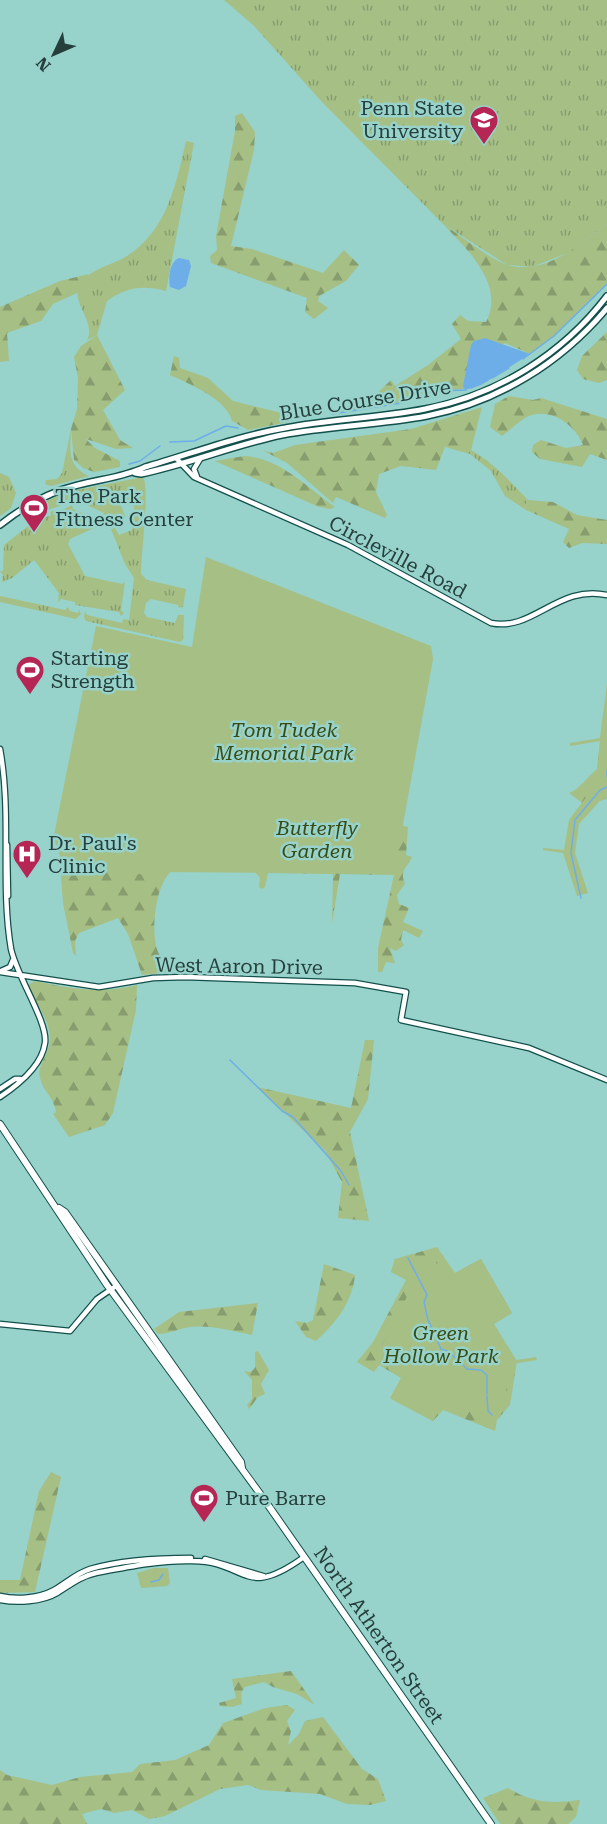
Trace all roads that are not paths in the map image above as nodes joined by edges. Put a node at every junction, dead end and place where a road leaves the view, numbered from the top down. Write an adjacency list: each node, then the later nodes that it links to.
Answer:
1 (607, 297): 4 (main road, Blue Course Drive)
2 (607, 308): 3 (main road, Blue Course Drive)
3 (200, 458): 5 (main road, Blue Course Drive); 7 (street)
4 (176, 459): 5 (street, Circleville Road); 6 (main road, Blue Course Drive)
5 (180, 465): 6 (main road, Blue Course Drive); 7 (street, Circleville Road)
6 (135, 473): 8 (main road, Blue Course Drive)
7 (199, 479): 9 (street, Circleville Road)
8 (0, 525)
9 (607, 595)
10 (0, 749): 12 (street)
11 (0, 770): 12 (street)
12 (4, 788): 13 (street)
13 (13, 957): 14 (street); 15 (street)
14 (0, 971): 15 (street, West Aaron Drive)
15 (18, 975): 16 (street, West Aaron Drive); 17 (street)
16 (35, 978): 17 (street); 19 (street, West Aaron Drive)
17 (25, 991): 18 (street)
18 (20, 1079): 20 (street); 21 (street)
19 (607, 1080)
20 (0, 1089)
21 (0, 1097)
22 (0, 1124): 23 (main road, North Atherton Street)
23 (113, 1288): 24 (street); 25 (main road, North Atherton Street)
24 (0, 1324)
25 (304, 1557): 26 (street); 27 (main road, North Atherton Street)
26 (0, 1598)
27 (491, 1822)

